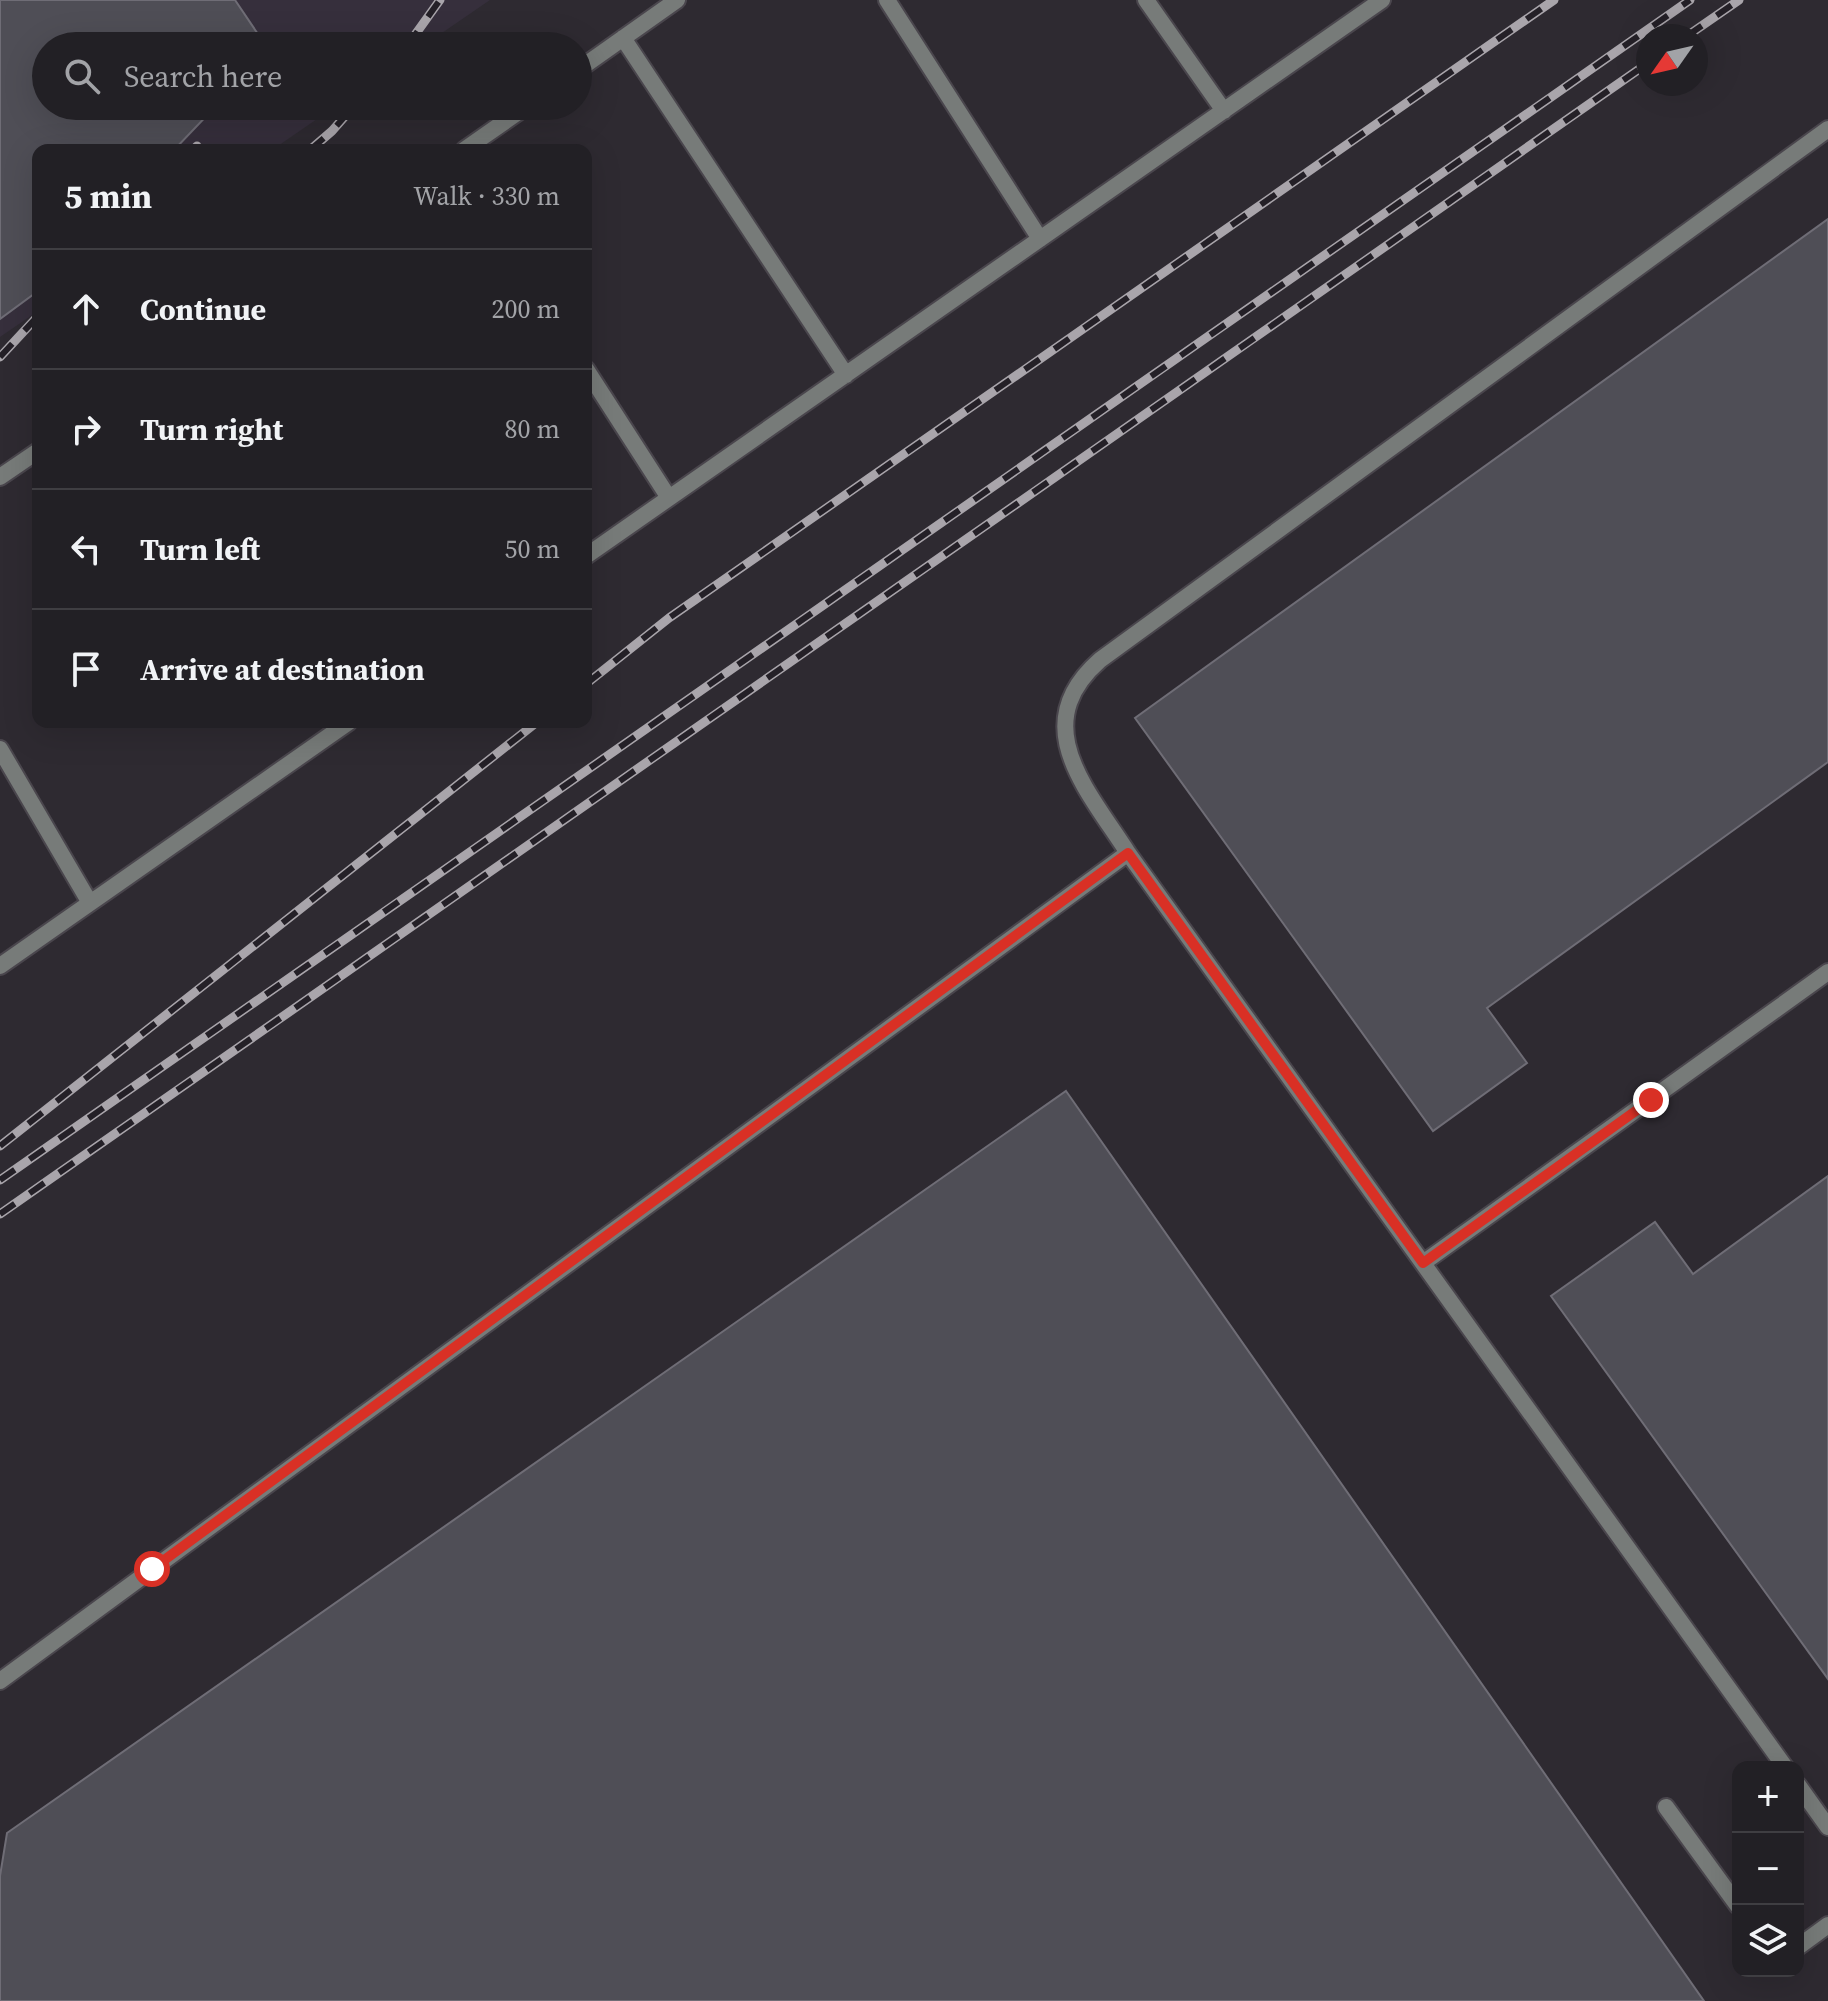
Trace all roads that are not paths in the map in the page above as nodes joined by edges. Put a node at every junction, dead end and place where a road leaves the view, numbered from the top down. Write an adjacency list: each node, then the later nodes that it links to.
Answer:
1 (677, 0): 5 (lane)
2 (887, 0): 11 (lane)
3 (1146, 0): 7 (lane)
4 (1382, 0): 7 (lane)
5 (623, 38): 6 (lane); 12 (lane)
6 (592, 60)
7 (1224, 111): 11 (lane)
8 (507, 120): 10 (lane)
9 (1828, 129): 20 (lane)
10 (473, 144)
11 (1040, 239): 12 (lane)
12 (846, 375): 16 (lane)
13 (592, 378): 16 (lane)
14 (32, 455): 15 (lane)
15 (0, 477)
16 (669, 498): 17 (lane)
17 (592, 552)
18 (327, 728): 21 (lane)
19 (0, 749): 21 (lane)
20 (1128, 853): 24 (lane); 25 (lane)
21 (90, 903): 22 (lane)
22 (0, 966)
23 (1828, 972): 24 (lane)
24 (1423, 1263): 26 (lane)
25 (0, 1681)
26 (1781, 1761)
27 (1804, 1790): 28 (lane)
28 (1822, 1804): 30 (lane)
29 (1666, 1807): 31 (lane)
30 (1828, 1827)
31 (1737, 1905)
32 (1828, 1925): 33 (lane)
33 (1804, 1943)

